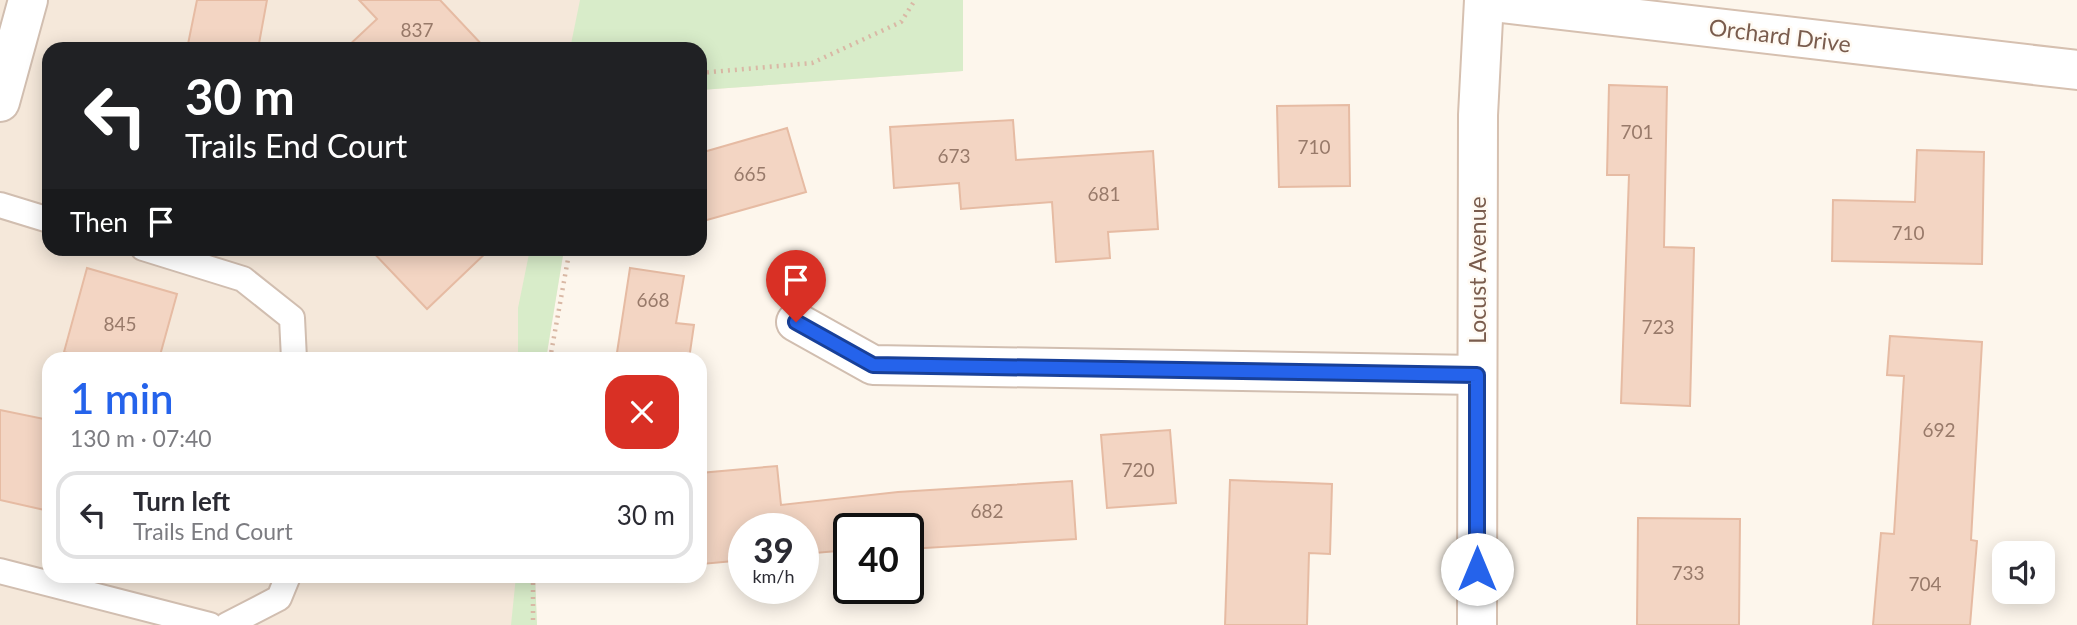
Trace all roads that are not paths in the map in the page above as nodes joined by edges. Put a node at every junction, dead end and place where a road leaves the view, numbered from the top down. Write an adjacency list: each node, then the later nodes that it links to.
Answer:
1 (28, 0): 4 (street)
2 (1483, 0): 3 (street, Orchard Drive); 10 (street, Locust Avenue)
3 (2077, 70)
4 (0, 102)
5 (0, 205): 6 (lane)
6 (42, 218)
7 (169, 256): 9 (lane)
8 (796, 322): 10 (street)
9 (293, 352)
10 (1477, 375): 17 (street, Locust Avenue)
11 (0, 571): 12 (lane)
12 (42, 582)
13 (47, 583): 15 (lane)
14 (285, 583): 16 (lane)
15 (210, 625)
16 (227, 625)
17 (1477, 625)

